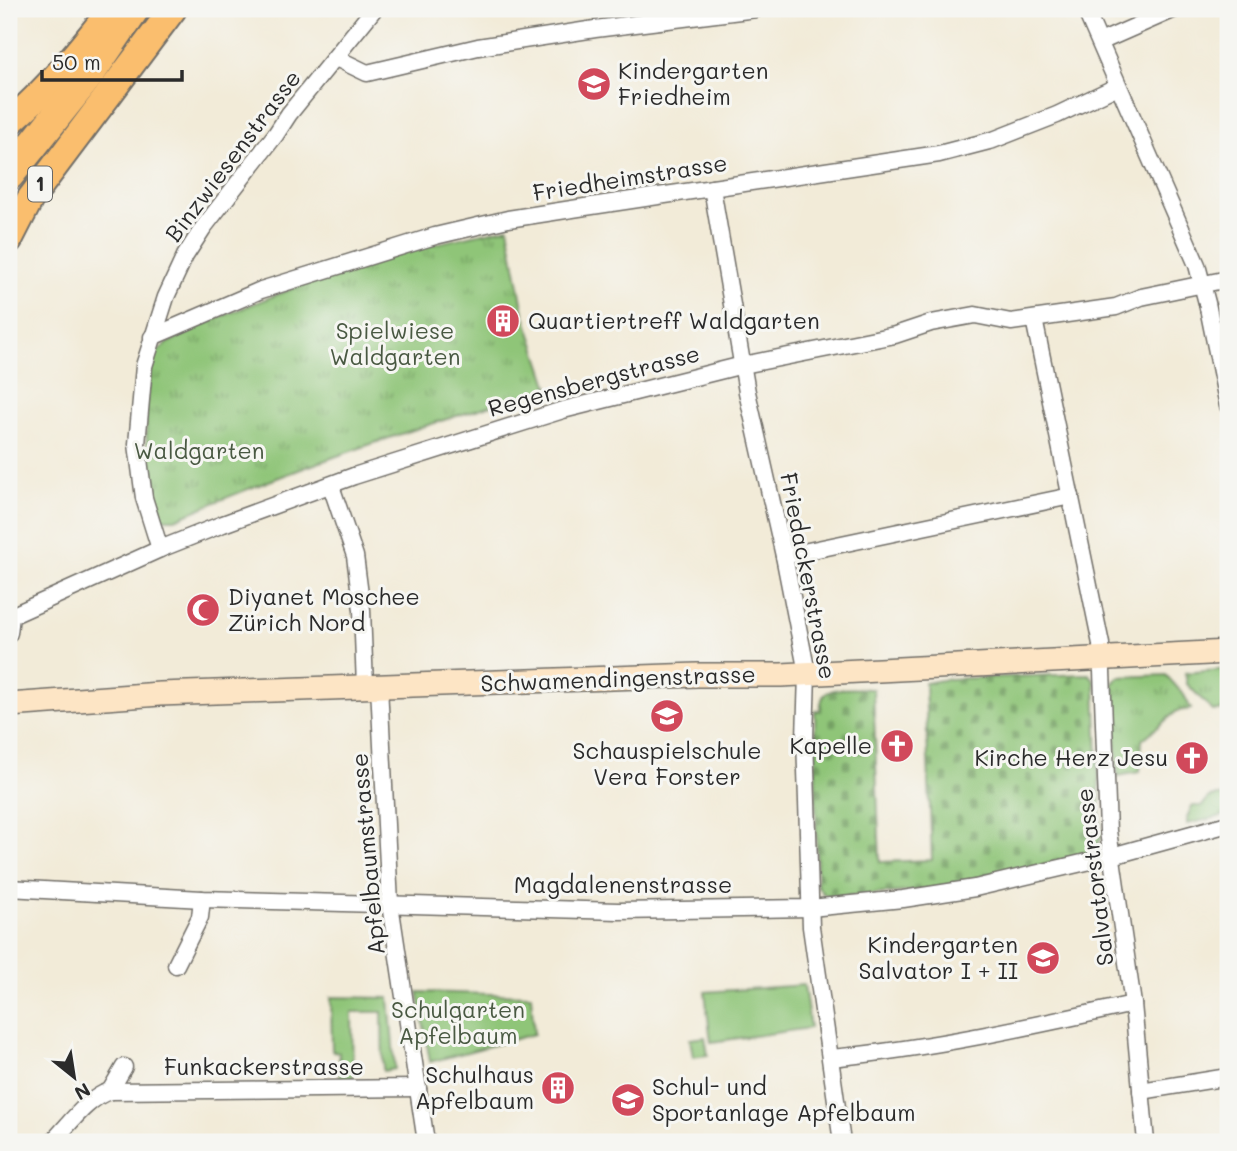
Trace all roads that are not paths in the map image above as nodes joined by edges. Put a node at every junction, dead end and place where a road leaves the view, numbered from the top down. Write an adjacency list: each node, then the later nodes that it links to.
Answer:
1 (113, 9): 11 (main road)
2 (134, 9): 12 (highway)
3 (173, 9): 14 (main road, 1)
4 (374, 9): 9 (street, Binzwiesenstrasse)
5 (756, 9): 9 (street)
6 (1085, 9): 8 (street)
7 (1175, 9): 8 (street)
8 (1100, 42): 10 (street)
9 (336, 58): 18 (street, Binzwiesenstrasse)
10 (1118, 86): 13 (street, Friedheimstrasse); 16 (street)
11 (9, 123)
12 (9, 175)
13 (712, 188): 18 (street, Friedheimstrasse); 19 (street, Friedackerstrasse)
14 (9, 240)
15 (1228, 279): 16 (street, Regensbergstrasse)
16 (1203, 286): 17 (street, Regensbergstrasse); 20 (street)
17 (1034, 318): 19 (street, Regensbergstrasse); 22 (street, Salvatorstrasse)
18 (152, 337): 23 (street, Binzwiesenstrasse)
19 (743, 365): 21 (street, Regensbergstrasse); 24 (street, Friedackerstrasse)
20 (1228, 406)
21 (331, 486): 23 (street, Regensbergstrasse); 29 (street, Apfelbaumstrasse)
22 (1071, 496): 24 (street); 27 (street, Salvatorstrasse)
23 (160, 549): 25 (street, Regensbergstrasse)
24 (784, 556): 28 (street, Friedackerstrasse)
25 (9, 633)
26 (1228, 652): 27 (street, Schwamendingenstrasse)
27 (1101, 659): 28 (street, Schwamendingenstrasse); 32 (street, Salvatorstrasse)
28 (807, 673): 29 (street, Schwamendingenstrasse); 36 (street, Friedackerstrasse)
29 (372, 686): 30 (street, Schwamendingenstrasse); 35 (street, Apfelbaumstrasse)
30 (9, 705)
31 (1228, 824): 32 (street, Magdalenenstrasse)
32 (1112, 856): 36 (street, Magdalenenstrasse); 38 (street, Salvatorstrasse)
33 (17, 888): 34 (street, Magdalenenstrasse)
34 (202, 899): 35 (street, Magdalenenstrasse); 37 (street)
35 (390, 904): 36 (street, Magdalenenstrasse); 42 (street, Apfelbaumstrasse)
36 (810, 908): 39 (street, Friedackerstrasse)
37 (176, 965)
38 (1133, 1004): 39 (street); 44 (street, Salvatorstrasse)
39 (831, 1058): 47 (street, Friedackerstrasse)
40 (124, 1067): 43 (street)
41 (1228, 1077): 44 (street)
42 (418, 1088): 43 (street, Funkackerstrasse); 46 (street, Apfelbaumstrasse)
43 (110, 1091): 45 (street)
44 (1141, 1091): 48 (street, Salvatorstrasse)
45 (52, 1142)
46 (426, 1142)
47 (842, 1142)
48 (1146, 1142)

